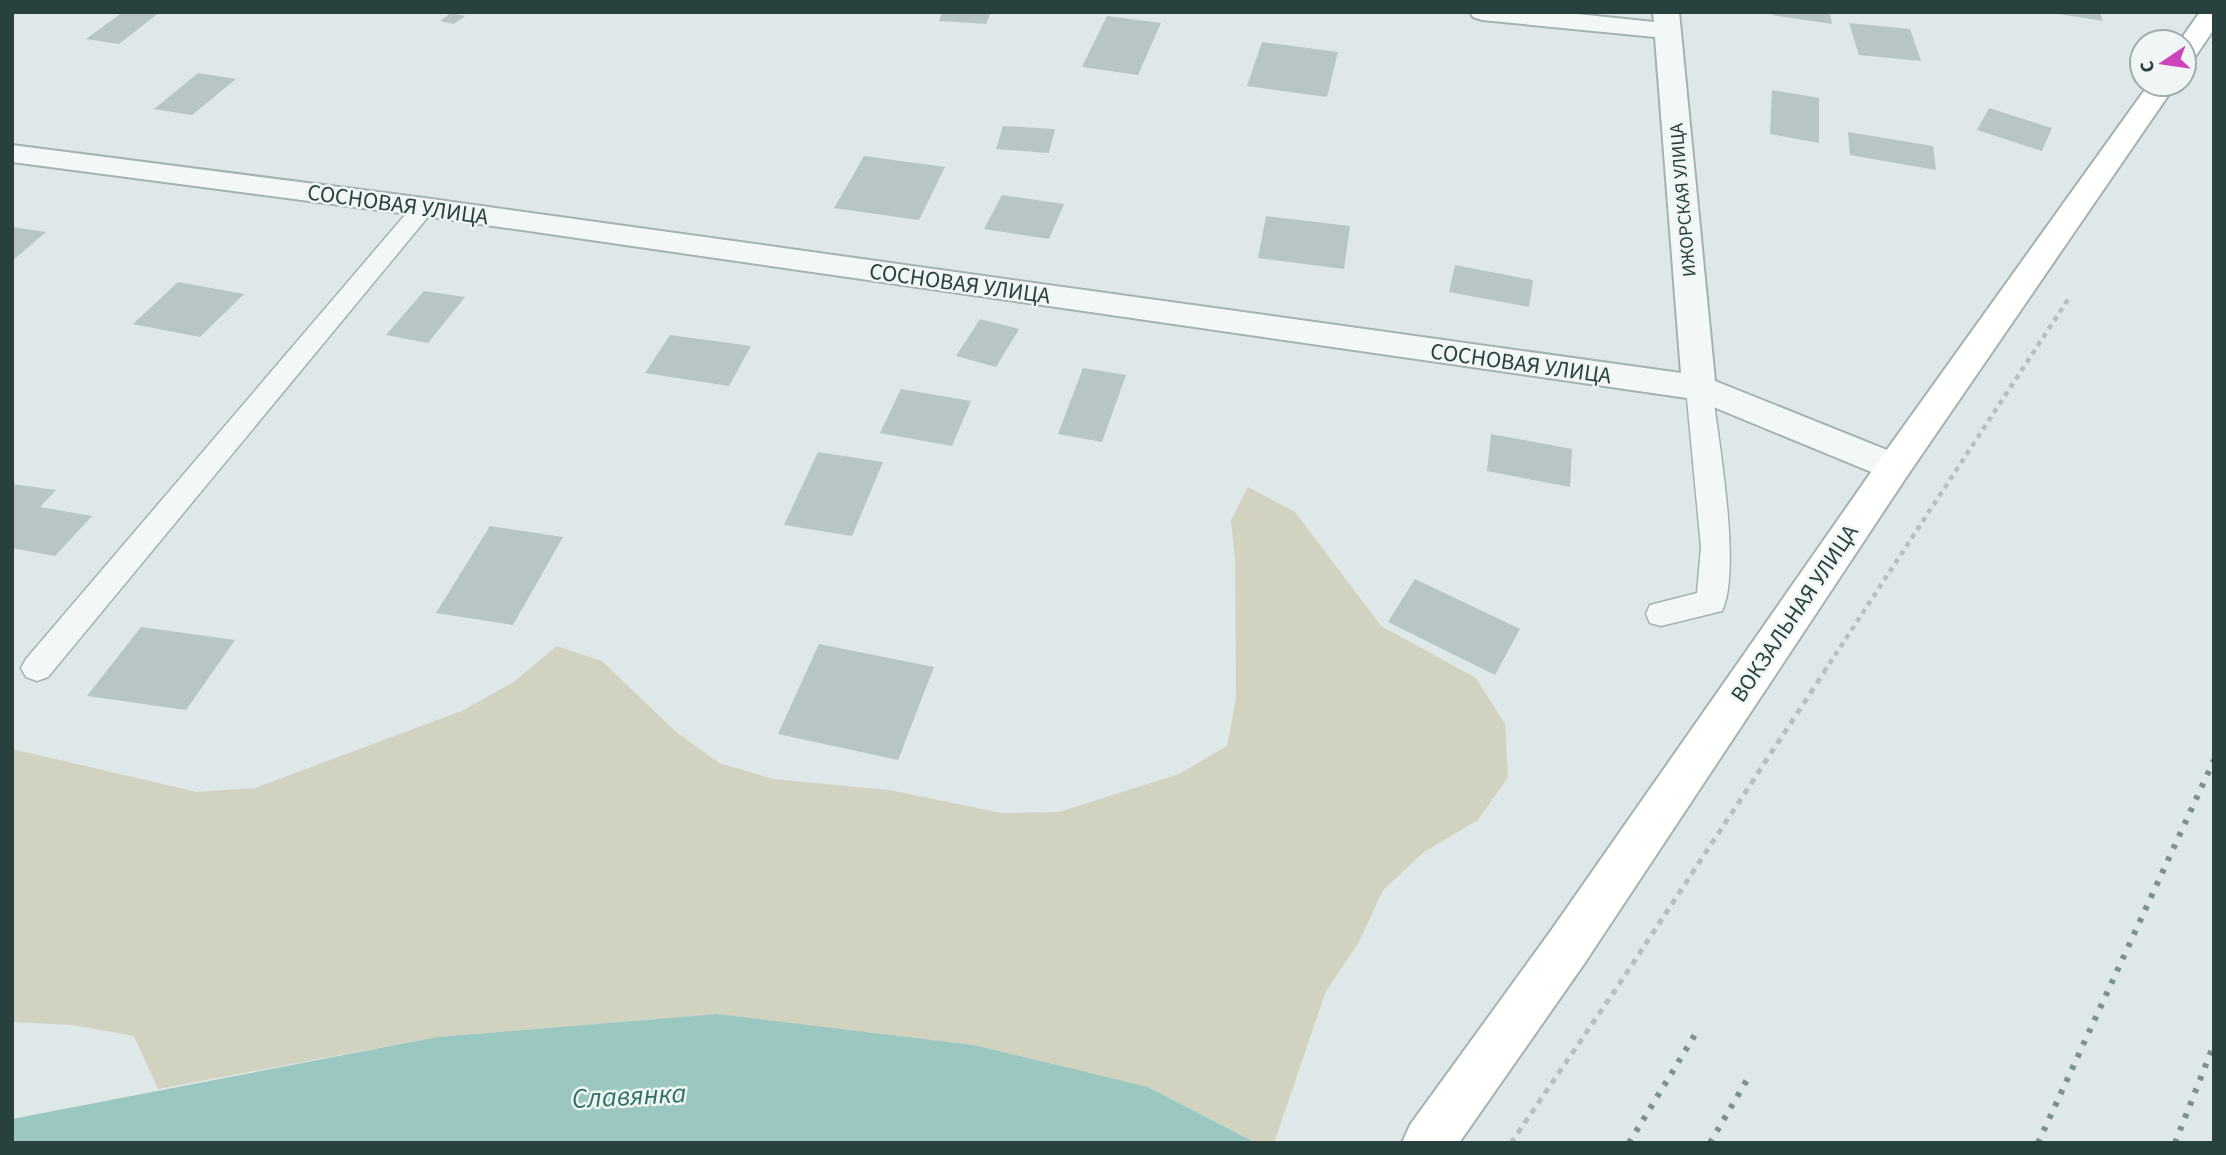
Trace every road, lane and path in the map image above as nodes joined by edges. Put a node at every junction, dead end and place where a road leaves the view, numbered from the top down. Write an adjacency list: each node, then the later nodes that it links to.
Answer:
1 (1482, 12): 3 (street)
2 (2214, 12): 4 (street)
3 (1667, 22): 9 (street, ИЖОРСКАЯ УЛИЦА)
4 (2198, 34)
5 (2153, 98): 10 (street, ВОКЗАЛЬНАЯ УЛИЦА)
6 (12, 153): 7 (street, СОСНОВАЯ УЛИЦА)
7 (424, 207): 9 (street, СОСНОВАЯ УЛИЦА); 12 (lane)
8 (2070, 297): 14 (path)
9 (1699, 388): 10 (street, СОСНОВАЯ УЛИЦА); 11 (lane)
10 (1894, 467): 13 (street, ВОКЗАЛЬНАЯ УЛИЦА)
11 (1661, 614)
12 (37, 668)
13 (1427, 1143)
14 (1511, 1143)

